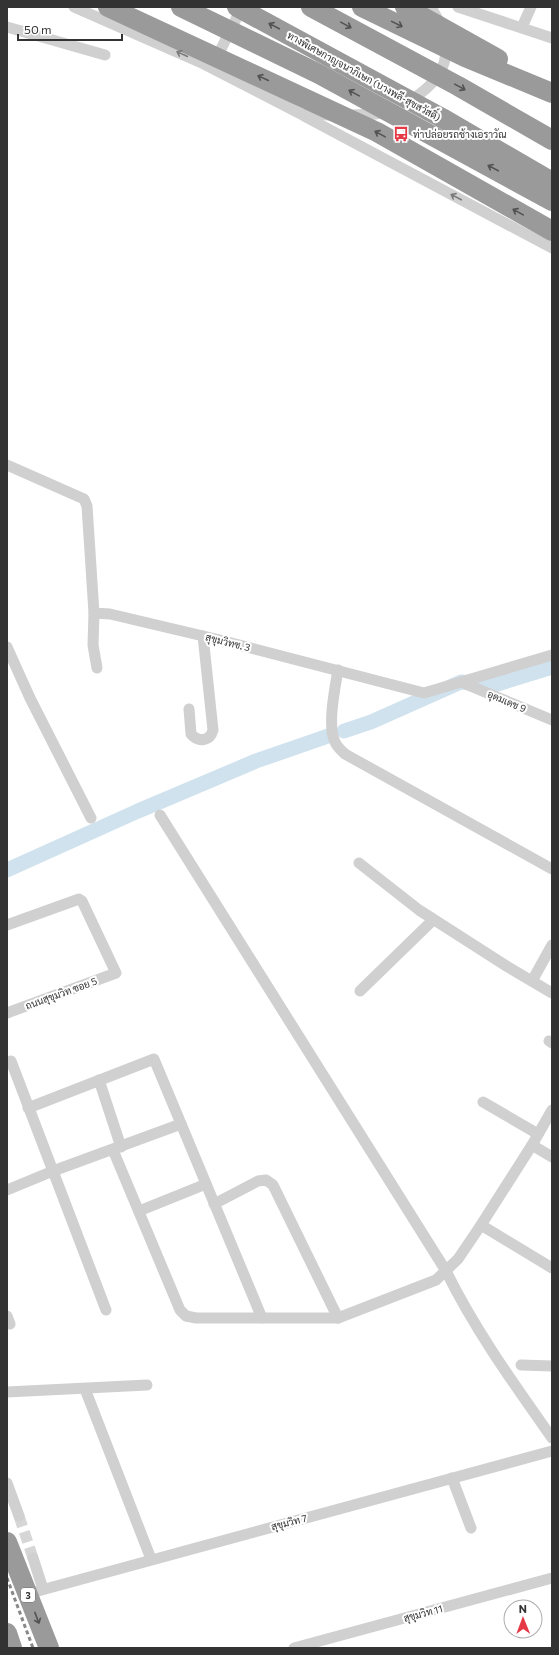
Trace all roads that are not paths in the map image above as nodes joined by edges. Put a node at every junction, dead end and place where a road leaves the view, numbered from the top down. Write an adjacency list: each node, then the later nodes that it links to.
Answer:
1 (74, 7): 16 (street, one-way to 1)
2 (108, 7): 22 (highway, one-way to 2, bridge)
3 (181, 7): 21 (highway, one-way to 3, bridge)
4 (237, 7): 20 (highway, ทางพิเศษกาญจนาภิเษก (บางพลี-สุขสวัสดิ์), one-way to 4, bridge)
5 (242, 7): 16 (street)
6 (311, 7): 19 (highway, one-way to 19, bridge)
7 (362, 7): 17 (highway, one-way to 17, bridge)
8 (406, 7): 17 (highway, bridge)
9 (431, 7): 18 (street)
10 (531, 7): 13 (street)
11 (462, 8): 13 (street)
12 (7, 27): 15 (street)
13 (522, 28): 14 (street)
14 (552, 38)
15 (105, 55)
16 (204, 64): 18 (street)
17 (552, 92)
18 (301, 114): 23 (street, one-way to 18)
19 (552, 140)
20 (552, 182)
21 (552, 201)
22 (552, 231)
23 (552, 248)
24 (7, 465): 25 (street)
25 (94, 613): 26 (street, สุขุมวิทซ. 3); 29 (street)
26 (203, 636): 30 (street, สุขุมวิทซ. 3); 32 (street)
27 (7, 647): 35 (street)
28 (552, 656): 31 (street, สุขุมวิทซ. 3)
29 (97, 668)
30 (338, 670): 31 (street, สุขุมวิทซ. 3); 37 (street)
31 (466, 684): 33 (street, อุดมเดช 9)
32 (189, 708)
33 (552, 720)
34 (160, 814): 62 (street)
35 (91, 818)
36 (359, 863): 38 (street)
37 (552, 869)
38 (433, 920): 41 (street); 42 (street)
39 (7, 925): 44 (street, ถนนสุขุมวิท ซอย 5)
40 (552, 945): 41 (street)
41 (532, 981): 43 (street)
42 (360, 991)
43 (552, 993)
44 (7, 1013)
45 (11, 1060): 48 (street)
46 (99, 1080): 48 (street); 50 (street); 53 (street)
47 (483, 1102): 51 (street)
48 (28, 1108): 55 (street)
49 (552, 1110): 51 (street)
50 (181, 1124): 53 (street); 56 (street)
51 (538, 1134): 52 (street)
52 (532, 1145): 54 (street); 60 (street)
53 (117, 1148): 55 (street); 59 (street)
54 (552, 1157)
55 (53, 1171): 57 (street); 63 (street)
56 (206, 1184): 58 (street); 59 (street)
57 (7, 1190)
58 (214, 1204): 64 (street); 65 (street)
59 (139, 1210): 64 (street)
60 (481, 1225): 61 (street); 62 (street)
61 (552, 1268)
62 (446, 1271): 65 (street); 71 (street)
63 (106, 1310)
64 (262, 1318): 65 (street)
65 (338, 1318)
66 (521, 1365): 67 (street)
67 (552, 1366)
68 (147, 1385): 69 (street)
69 (85, 1389): 70 (street); 79 (street)
70 (7, 1392)
71 (552, 1438)
72 (552, 1451): 73 (street, สุขุมวิท 7)
73 (452, 1478): 76 (street); 79 (street, สุขุมวิท 7)
74 (7, 1483): 75 (street)
75 (19, 1516)
76 (471, 1528)
77 (7, 1542): 81 (highway, 3)
78 (32, 1558): 81 (street)
79 (151, 1559): 81 (street, สุขุมวิท 7)
80 (552, 1578): 85 (street, สุขุมวิท 11)
81 (35, 1591): 84 (highway, 3, one-way to 84)
82 (7, 1633): 83 (highway)
83 (12, 1648)
84 (48, 1648)
85 (294, 1648)

